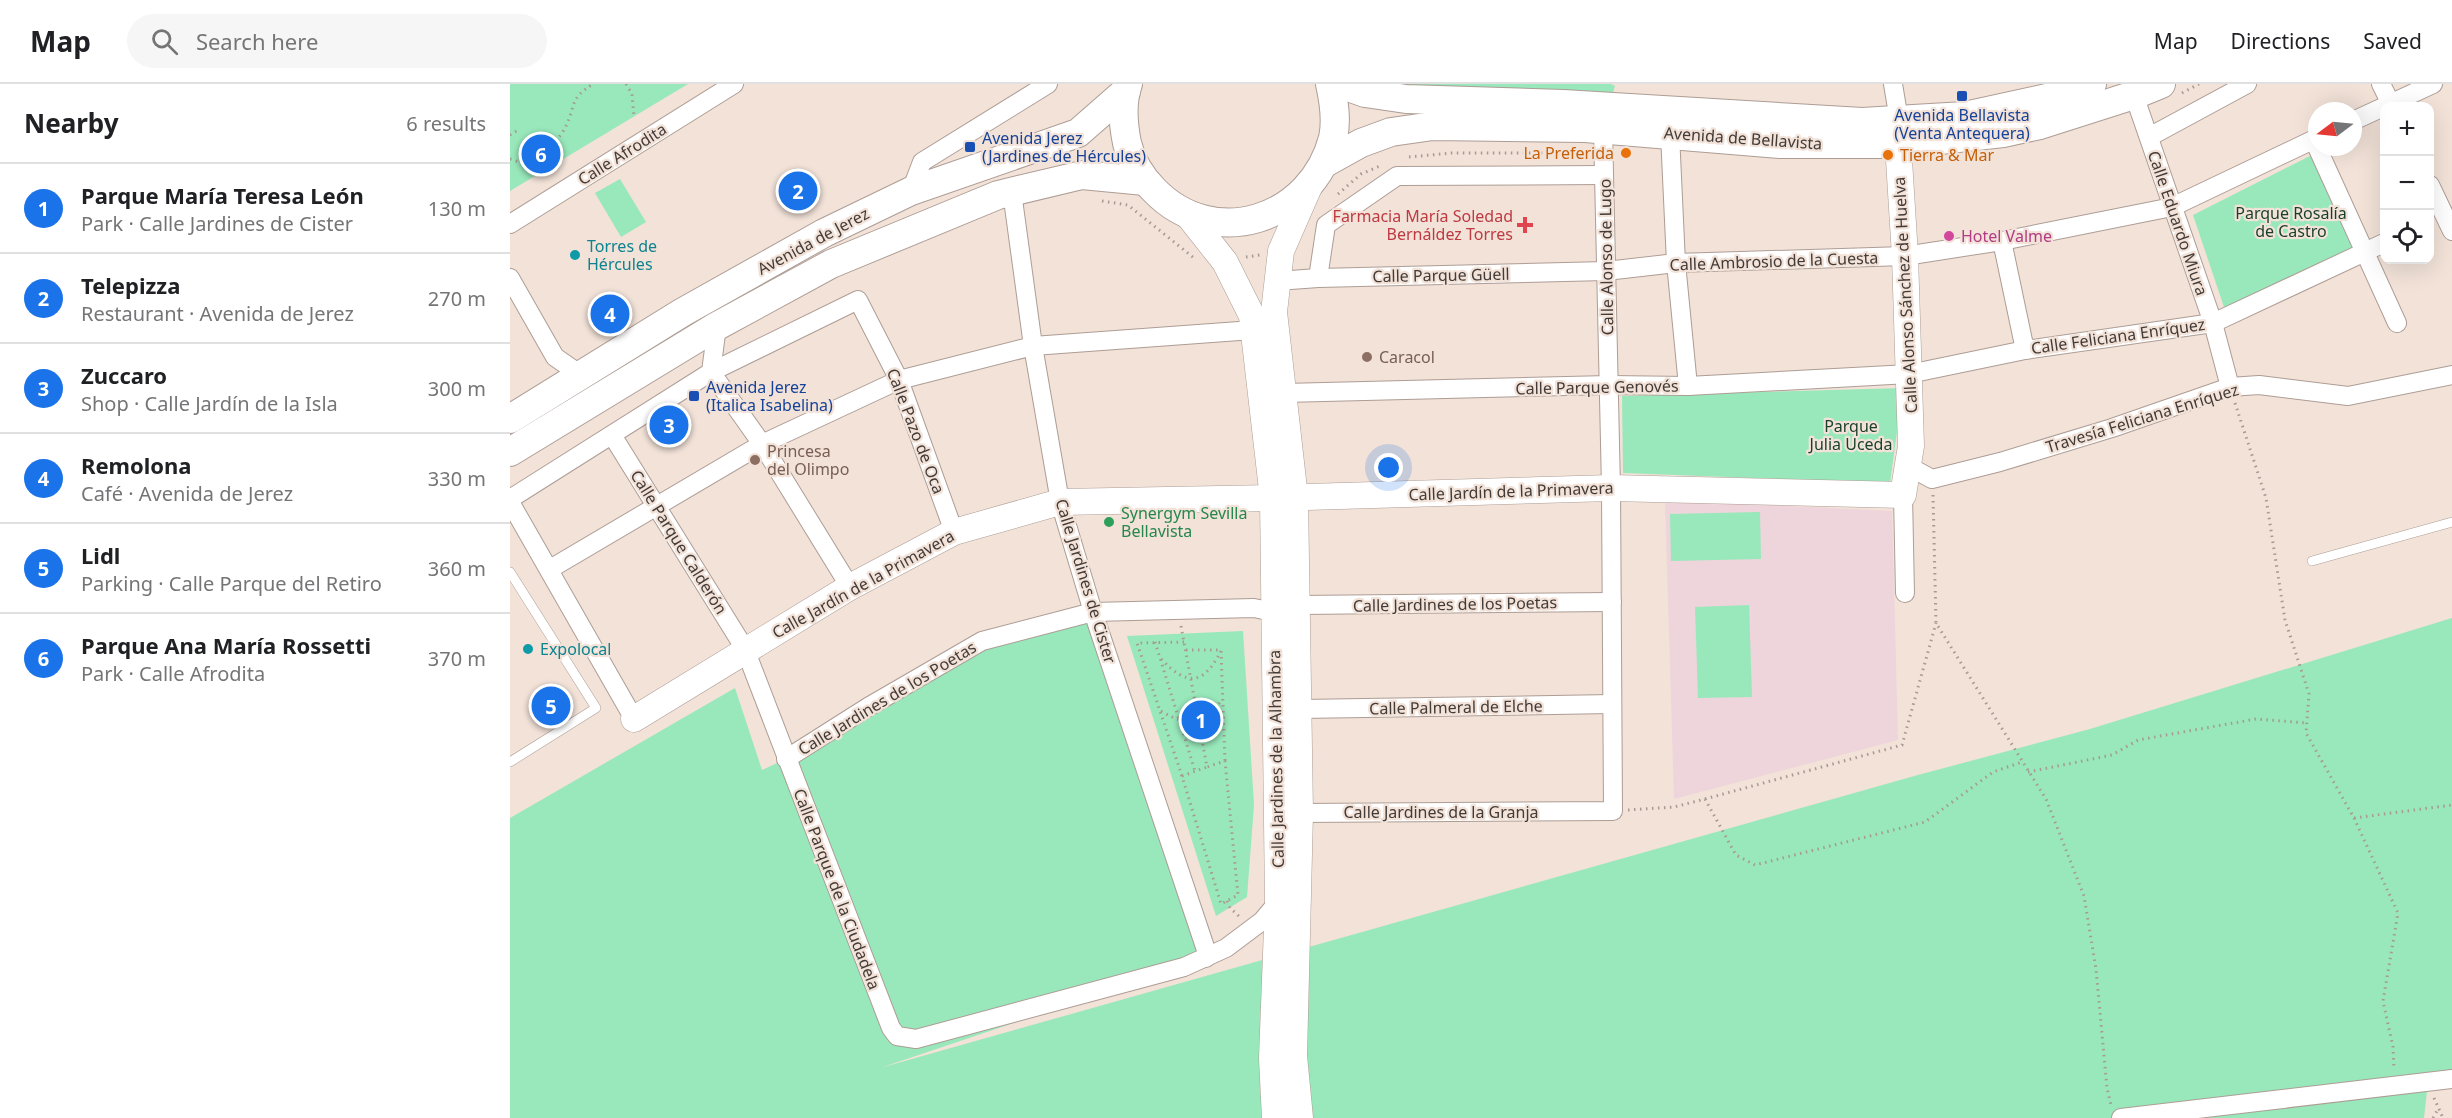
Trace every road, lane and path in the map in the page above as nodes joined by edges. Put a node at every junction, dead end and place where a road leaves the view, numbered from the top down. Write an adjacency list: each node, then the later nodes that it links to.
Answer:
1 (593, 84): 28 (path)
2 (626, 84): 18 (path)
3 (734, 84): 40 (street, Calle Afrodita)
4 (1048, 84): 33 (street)
5 (1330, 84): 29 (main road)
6 (1340, 84): 22 (main road, Avenida de Bellavista)
7 (1893, 84): 22 (street)
8 (2092, 84): 22 (main road, Avenida de Bellavista)
9 (2161, 84): 14 (main road, Avenida de Bellavista)
10 (2247, 84): 25 (street)
11 (2381, 84): 15 (street)
12 (2433, 84): 16 (street)
13 (1127, 87): 31 (main road); 33 (main road, Avenida de Jerez)
14 (2134, 95): 22 (main road, Avenida de Bellavista); 25 (street, Calle Eduardo Miura)
15 (2390, 102)
16 (2397, 102)
17 (2380, 110): 19 (street)
18 (634, 117)
19 (2362, 117)
20 (520, 129): 24 (path)
21 (1603, 129): 23 (main road, Avenida de Bellavista); 29 (main road, Avenida de Bellavista); 30 (street, Calle Alonso de Lugo)
22 (1898, 132): 23 (main road, Avenida de Bellavista); 46 (street, Calle Alonso Sánchez de Huelva)
23 (1670, 134): 49 (street)
24 (510, 135)
25 (2149, 137): 37 (street, Calle Eduardo Miura)
26 (2308, 147): 37 (street, Calle Ambrosio de la Cuesta)
27 (2322, 156): 44 (street)
28 (510, 159)
29 (1325, 163): 32 (main road)
30 (1604, 175): 50 (street, Calle Alonso de Lugo); 52 (street)
31 (1145, 181): 34 (main road, Avenida de Jerez); 38 (main road)
32 (1309, 187): 38 (main road); 53 (street, Calle Jardines de la Alhambra)
33 (911, 191): 62 (main road, Avenida de Jerez)
34 (1012, 192): 56 (main road, Avenida de Jerez); 58 (street, Calle Jardines de Cister)
35 (2434, 195): 39 (street)
36 (1094, 199): 48 (path)
37 (2172, 207): 42 (street, Calle Ambrosio de la Cuesta); 54 (street, Calle Eduardo Miura)
38 (1187, 214): 57 (street, Calle Jardines de la Alhambra)
39 (2442, 214): 41 (street)
40 (510, 224)
41 (2452, 231)
42 (2002, 241): 46 (street, Calle Ambrosio de la Cuesta); 59 (street)
43 (2380, 245): 44 (street, Calle Feliciana Enríquez)
44 (2365, 252): 54 (street, Calle Feliciana Enríquez); 55 (street)
45 (1262, 254): 47 (path)
46 (1905, 256): 49 (street, Calle Ambrosio de la Cuesta); 61 (street, Calle Alonso Sánchez de Huelva)
47 (1242, 258)
48 (1197, 261)
49 (1676, 263): 50 (street, Calle Ambrosio de la Cuesta); 66 (street)
50 (1606, 271): 52 (street, Calle Parque Güell); 65 (street, Calle Alonso de Lugo)
51 (510, 278): 62 (street)
52 (1318, 278): 53 (street, Calle Parque Güell)
53 (1277, 281): 68 (street, Calle Jardines de la Alhambra)
54 (2213, 323): 59 (street, Calle Feliciana Enríquez); 67 (street, Calle Eduardo Miura)
55 (2397, 323)
56 (717, 326): 60 (street); 72 (main road, Avenida de Jerez)
57 (1253, 330): 58 (street); 77 (street, Calle Jardines de la Alhambra)
58 (1033, 346): 64 (street); 79 (street, Calle Jardines de Cister)
59 (2025, 350): 61 (street, Calle Feliciana Enríquez)
60 (711, 372): 64 (street, Calle Pazo de Oca); 70 (street); 71 (street)
61 (1909, 374): 66 (street, Calle Parque Genovés); 73 (street, Calle Alonso Sánchez de Huelva)
62 (581, 375): 69 (main road, Avenida de Jerez)
63 (2452, 375): 67 (street, Travesía Feliciana Enríquez)
64 (899, 380): 71 (street); 82 (street, Calle Pazo de Oca)
65 (1609, 386): 66 (street, Calle Parque Genovés); 68 (street, Calle Parque Genovés); 75 (street, Calle Alonso de Lugo)
66 (1688, 386)
67 (2230, 387): 74 (street, Travesía Feliciana Enríquez); 108 (path)
68 (1284, 393): 77 (street, Calle Jardines de la Alhambra)
69 (510, 419)
70 (612, 435): 78 (street); 80 (street, Calle Parque Calderón)
71 (762, 444): 80 (street); 86 (street)
72 (510, 452)
73 (1909, 456): 74 (street); 76 (street, Calle Alonso Sánchez de Huelva)
74 (1932, 479): 93 (path)
75 (1611, 488): 76 (street, Calle Jardín de la Primavera); 77 (street, Calle Jardín de la Primavera); 88 (street, Calle Alonso de Lugo)
76 (1903, 495): 87 (street)
77 (1284, 498): 79 (street, Calle Jardín de la Primavera); 89 (street, Calle Jardines de la Alhambra); 92 (street, Calle Jardines de la Alhambra)
78 (510, 500): 84 (street)
79 (1060, 502): 82 (street, Calle Jardín de la Primavera); 91 (street, Calle Jardines de Cister)
80 (656, 507): 84 (street); 96 (street, Calle Parque Calderón)
81 (2452, 522): 83 (lane)
82 (954, 532): 86 (street, Calle Jardín de la Primavera)
83 (2312, 561)
84 (550, 569): 105 (street)
85 (510, 573): 111 (lane)
86 (850, 587): 96 (street, Calle Jardín de la Primavera)
87 (1905, 593)
88 (1612, 602): 89 (street, Calle Jardines de los Poetas); 102 (street, Calle Alonso de Lugo)
89 (1298, 605): 103 (street, Calle Jardines de la Alhambra)
90 (1179, 610): 91 (street, Calle Jardines de los Poetas); 92 (street, Calle Jardines de los Poetas); 95 (path)
91 (1093, 612): 109 (street, Calle Jardines de los Poetas); 123 (street, Calle Jardines de Cister)
92 (1273, 612): 119 (street, Calle Jardines de la Alhambra)
93 (1936, 623): 112 (path); 117 (path)
94 (1155, 642): 95 (path); 99 (path); 104 (path)
95 (1184, 642): 97 (path)
96 (745, 650): 105 (street, Calle Jardín de la Primavera); 109 (street, Calle Parque de la Ciudadela)
97 (1186, 650): 98 (path); 100 (path)
98 (1221, 650): 100 (path); 101 (path)
99 (1160, 657): 100 (path); 106 (path)
100 (1191, 679): 107 (path)
101 (1223, 699): 107 (path); 110 (path)
102 (1612, 704): 103 (street, Calle Palmeral de Elche); 120 (street, Calle Alonso de Lugo)
103 (1300, 709): 119 (street, Calle Jardines de la Alhambra)
104 (1160, 710): 106 (path); 116 (path)
105 (634, 719)
106 (1179, 721): 107 (path); 114 (path)
107 (1199, 721): 113 (path)
108 (2307, 723): 115 (path); 121 (path)
109 (786, 759): 123 (street, Calle Parque de la Ciudadela)
110 (1225, 761): 113 (path); 116 (path)
111 (510, 762)
112 (2022, 762): 115 (path); 117 (path)
113 (1207, 767): 114 (path)
114 (1195, 771): 116 (path)
115 (2028, 772): 128 (path)
116 (1182, 776)
117 (1705, 799): 120 (path)
118 (2452, 805): 121 (path)
119 (1288, 809): 120 (street, Calle Jardines de la Granja); 122 (street, Calle Jardines de la Alhambra); 130 (street, Calle Jardines de la Alhambra)
120 (1613, 811)
121 (2354, 818): 126 (path)
122 (1278, 902): 123 (street); 129 (street, Calle Jardines de la Alhambra)
123 (1206, 958)
124 (2452, 1079): 125 (street)
125 (2428, 1082): 126 (street); 127 (path)
126 (2395, 1086): 128 (street)
127 (2439, 1107): 131 (path); 132 (path)
128 (2116, 1113)
129 (1275, 1118)
130 (1300, 1118)
131 (2433, 1118)
132 (2443, 1118)

